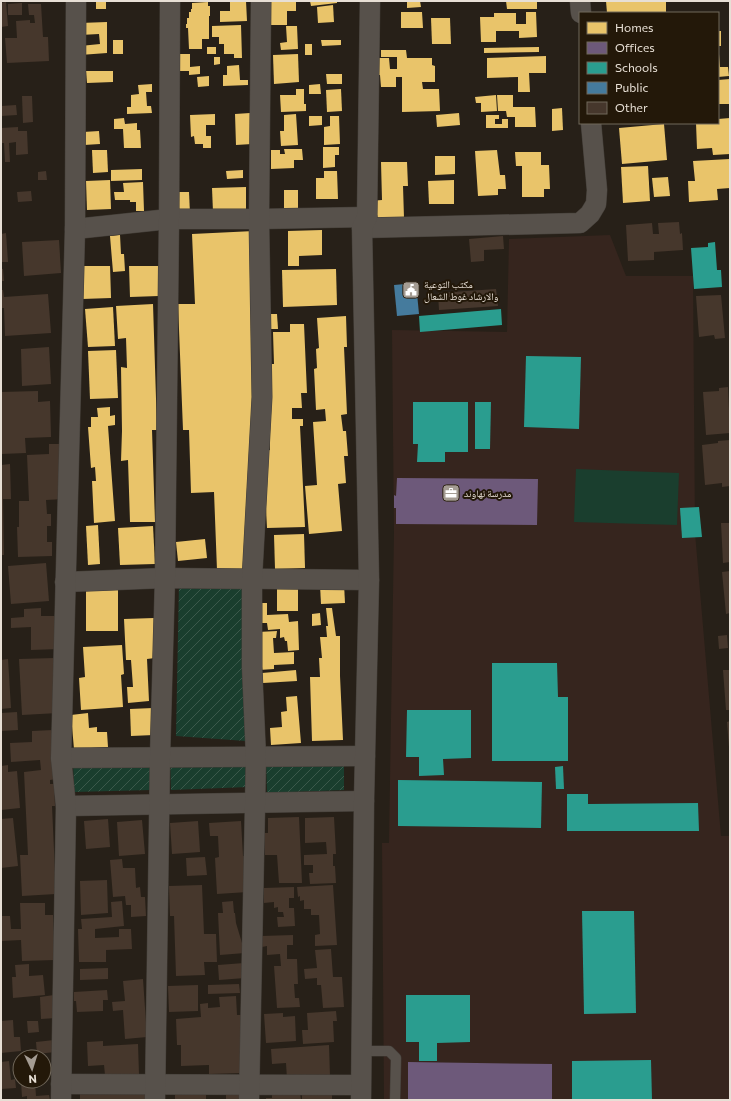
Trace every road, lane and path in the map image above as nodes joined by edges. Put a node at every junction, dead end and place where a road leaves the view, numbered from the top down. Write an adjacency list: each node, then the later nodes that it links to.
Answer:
1 (76, 1): 11 (street)
2 (170, 1): 8 (street)
3 (261, 1): 9 (street)
4 (370, 1): 10 (street)
5 (580, 1): 6 (street)
6 (581, 12)
7 (591, 124): 10 (street)
8 (169, 219): 9 (street); 11 (street); 12 (street)
9 (259, 219): 10 (street); 13 (street)
10 (364, 223): 14 (street)
11 (75, 229): 15 (street)
12 (165, 578): 13 (street); 15 (street); 17 (street)
13 (252, 579): 14 (street); 18 (street)
14 (369, 580): 16 (street)
15 (65, 582): 19 (street)
16 (365, 756): 18 (street); 20 (street)
17 (160, 757): 18 (street); 19 (street); 22 (street)
18 (256, 757): 21 (street)
19 (61, 758): 23 (street)
20 (364, 801): 21 (street); 24 (street)
21 (254, 803): 22 (street); 27 (street)
22 (160, 804): 23 (street); 26 (street)
23 (66, 806): 25 (street)
24 (361, 1051): 28 (street); 29 (lane)
25 (61, 1092): 26 (street)
26 (155, 1092): 27 (street)
27 (249, 1093): 28 (street)
28 (360, 1093)
29 (395, 1100)

